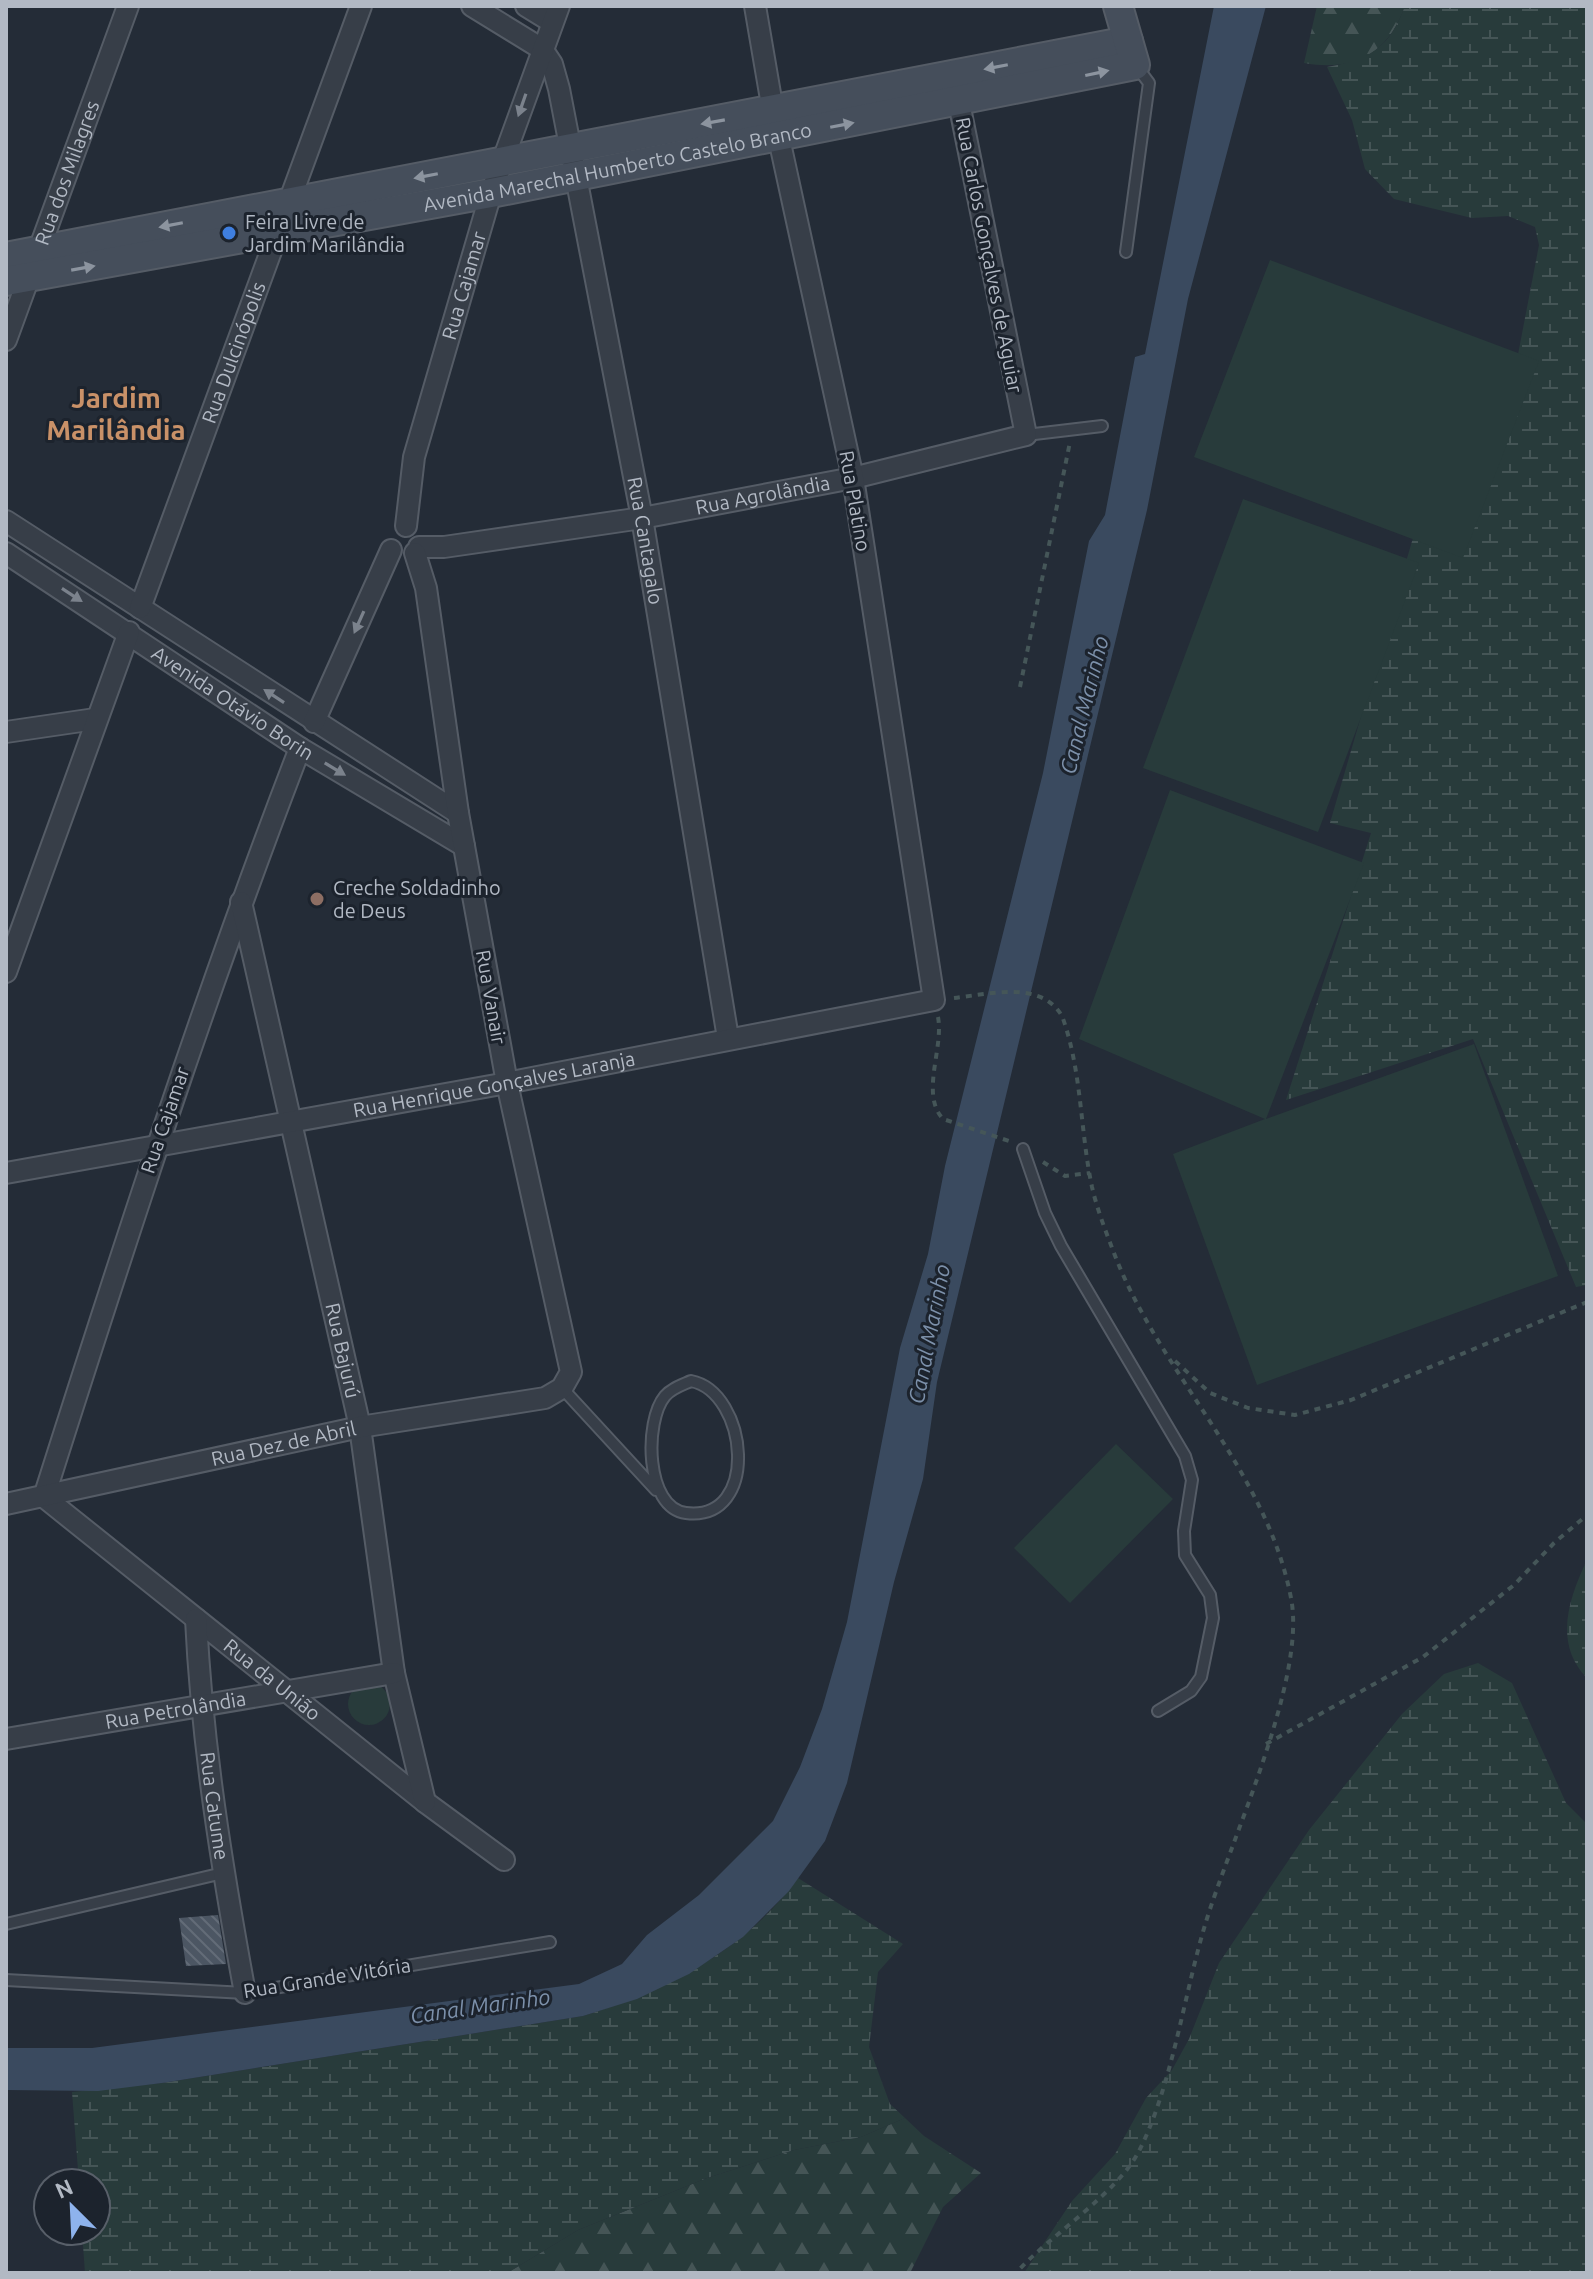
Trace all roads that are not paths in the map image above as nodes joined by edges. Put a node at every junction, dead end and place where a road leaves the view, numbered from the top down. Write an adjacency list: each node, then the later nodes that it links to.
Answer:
1 (128, 6): 18 (street, Rua dos Milagres)
2 (361, 6): 16 (street, Rua Dulcinópolis)
3 (472, 6): 8 (street)
4 (526, 6): 7 (street)
5 (755, 6): 11 (street, Rua Platino)
6 (1118, 6): 9 (street)
7 (555, 14): 8 (street, Rua Cajamar)
8 (542, 49): 12 (street, Rua Cantagalo); 13 (street, Rua Cajamar, one-way to 13)
9 (1132, 53): 10 (street, Avenida Marechal Humberto Castelo Branco); 19 (lane)
10 (956, 89): 11 (street, Avenida Marechal Humberto Castelo Branco); 24 (street, Rua Carlos Gonçalves de Aguiar)
11 (776, 124): 12 (street, Avenida Marechal Humberto Castelo Branco, one-way to 12); 14 (street, Avenida Marechal Humberto Castelo Branco); 25 (street, Rua Platino)
12 (572, 147): 13 (street, Avenida Marechal Humberto Castelo Branco); 14 (street, Rua Cantagalo)
13 (502, 161): 15 (street, Rua Cajamar); 16 (street, Avenida Marechal Humberto Castelo Branco, one-way to 16)
14 (577, 177): 15 (street, Avenida Marechal Humberto Castelo Branco); 26 (street, Rua Cantagalo)
15 (491, 193): 17 (street, Avenida Marechal Humberto Castelo Branco); 28 (street, Rua Cajamar)
16 (290, 202): 17 (street, Rua Dulcinópolis); 18 (street, Avenida Marechal Humberto Castelo Branco, one-way to 18)
17 (279, 233): 21 (street, Avenida Marechal Humberto Castelo Branco, one-way to 17); 32 (street, Rua Dulcinópolis)
18 (39, 251): 20 (street, Avenida Marechal Humberto Castelo Branco); 21 (street, Rua dos Milagres)
19 (1126, 252)
20 (6, 257)
21 (18, 279): 22 (street, Rua dos Milagres)
22 (6, 340)
23 (1102, 426): 24 (lane, Rua Agrolândia)
24 (1026, 435): 25 (street, Rua Agrolândia)
25 (853, 478): 26 (street, Rua Agrolândia); 42 (street, Rua Platino)
26 (642, 518): 30 (street, Rua Agrolândia); 43 (street, Rua Cantagalo)
27 (6, 521): 32 (street, Avenida Otávio Borin)
28 (406, 526): 29 (street); 30 (street)
29 (391, 550): 30 (street); 35 (street, one-way to 35)
30 (417, 550): 38 (street, Rua Vanair)
31 (6, 553): 33 (street, Avenida Otávio Borin, one-way to 33)
32 (140, 608): 35 (street, Avenida Otávio Borin, one-way to 32)
33 (129, 632): 34 (street); 37 (street, Avenida Otávio Borin)
34 (95, 719): 36 (street); 41 (street)
35 (314, 722): 38 (street, Avenida Otávio Borin)
36 (6, 732)
37 (300, 748): 39 (street, Avenida Otávio Borin, one-way to 39); 40 (street, Rua Cajamar)
38 (458, 813): 39 (street, Rua Vanair)
39 (464, 846): 44 (street, Rua Vanair)
40 (241, 902): 45 (street, Rua Bajurú); 46 (street, Rua Cajamar)
41 (6, 972)
42 (934, 1000): 43 (street, Rua Henrique Gonçalves Laranja)
43 (728, 1038): 44 (street, Rua Henrique Gonçalves Laranja)
44 (507, 1083): 45 (street, Rua Henrique Gonçalves Laranja); 49 (street, Rua Vanair)
45 (290, 1121): 46 (street, Rua Henrique Gonçalves Laranja); 50 (street, Rua Bajurú)
46 (156, 1145): 48 (street, Rua Henrique Gonçalves Laranja); 52 (street, Rua Cajamar)
47 (1023, 1149): 58 (lane)
48 (6, 1173)
49 (562, 1388): 50 (street, Rua Dez de Abril); 51 (lane)
50 (360, 1427): 52 (street, Rua Dez de Abril); 55 (street, Rua Bajurú)
51 (656, 1490): 51 (lane)
52 (44, 1497): 53 (street, Rua Dez de Abril); 54 (street, Rua da União)
53 (6, 1504)
54 (196, 1619): 56 (street, Rua da União); 57 (street, Rua Catume)
55 (394, 1673): 56 (street, Rua Petrolândia); 60 (street, Rua Bajurú)
56 (290, 1693): 57 (street, Rua Petrolândia); 60 (street, Rua da União)
57 (200, 1708): 59 (street, Rua Petrolândia); 62 (street, Rua Catume)
58 (1158, 1711)
59 (6, 1739)
60 (425, 1802): 61 (street, Rua da União)
61 (504, 1860)
62 (223, 1873): 63 (lane); 66 (street, Rua Catume)
63 (6, 1924)
64 (550, 1942): 66 (lane, Rua Grande Vitória)
65 (6, 1980): 66 (lane, Rua Grande Vitória)
66 (245, 1993)

